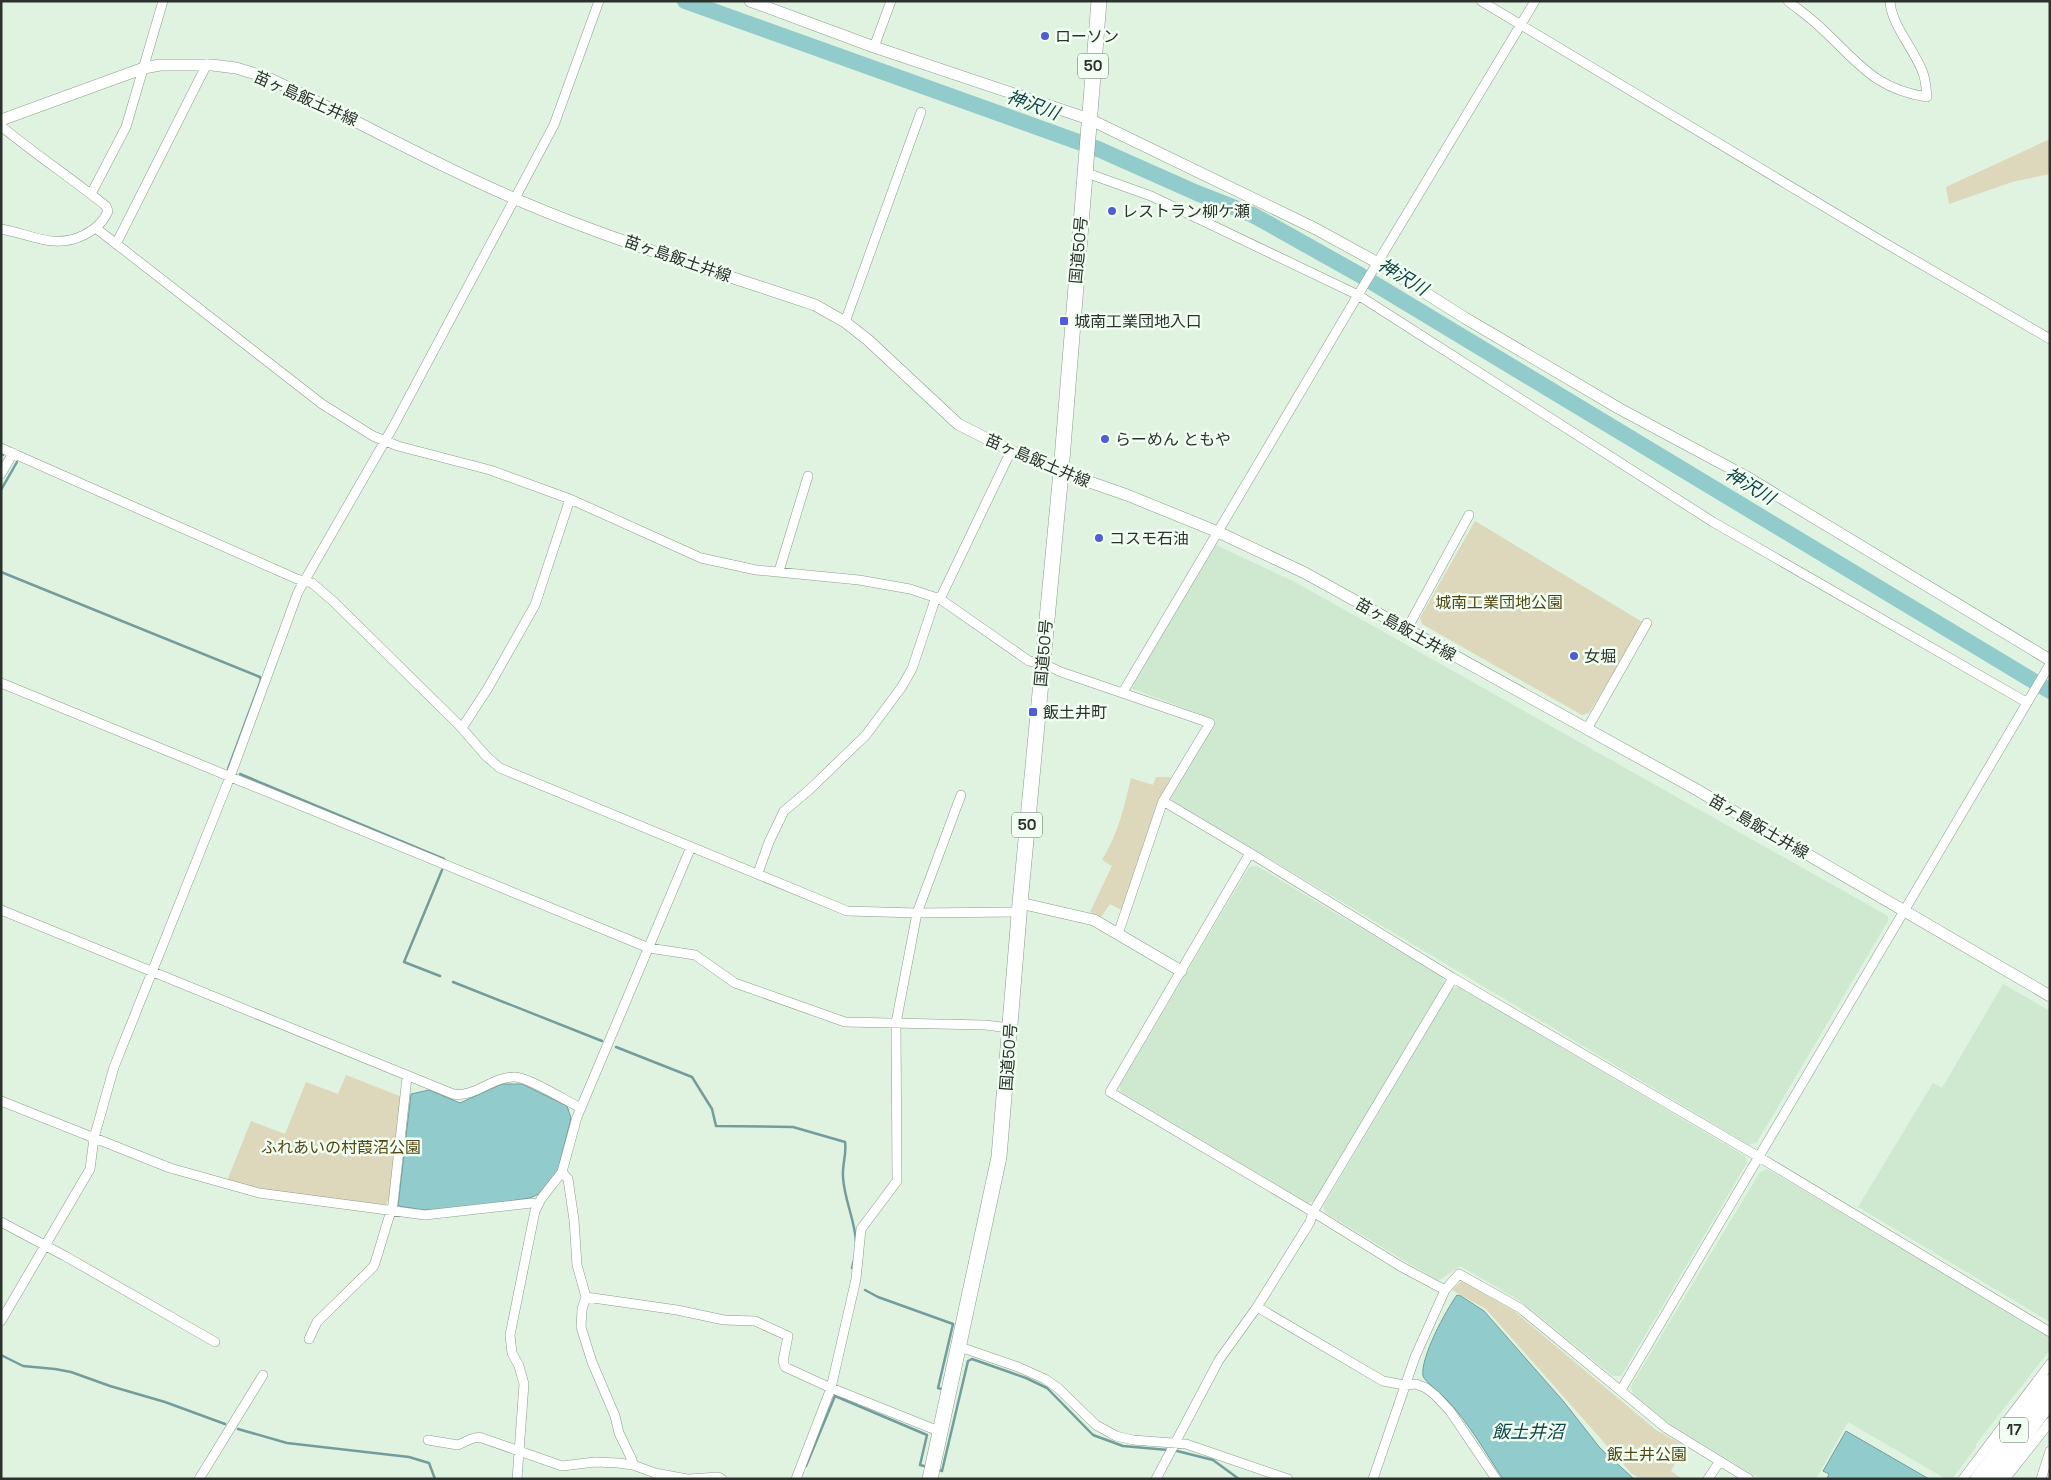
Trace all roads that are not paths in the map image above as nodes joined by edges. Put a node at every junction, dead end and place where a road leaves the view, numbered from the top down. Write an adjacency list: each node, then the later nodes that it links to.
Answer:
1 (163, 1): 13 (street)
2 (599, 1): 20 (street)
3 (750, 1): 11 (main road)
4 (891, 1): 11 (street)
5 (1098, 1): 16 (highway, 国道50号 / 50)
6 (1481, 1): 10 (street)
7 (1535, 1): 10 (street)
8 (1788, 1): 9 (street)
9 (1890, 1)
10 (1520, 26): 24 (street); 27 (street)
11 (874, 47): 16 (main road)
12 (207, 64): 13 (main road, 苗ヶ島飯土井線); 20 (main road, 苗ヶ島飯土井線); 23 (street)
13 (144, 68): 15 (main road, 苗ヶ島飯土井線); 19 (street)
14 (921, 112): 26 (street)
15 (1, 120)
16 (1088, 125): 18 (highway, 国道50号 / 50); 24 (main road)
17 (1, 126): 19 (street)
18 (1084, 169): 25 (street); 32 (highway, 国道50号 / 50)
19 (91, 194): 22 (street)
20 (515, 198): 26 (main road, 苗ヶ島飯土井線); 28 (street)
21 (1, 229): 22 (street)
22 (96, 229): 23 (street)
23 (116, 244): 28 (street)
24 (1376, 265): 25 (street); 44 (main road)
25 (1359, 294): 37 (street); 47 (street)
26 (844, 322): 30 (main road, 苗ヶ島飯土井線)
27 (2050, 339)
28 (385, 441): 35 (street); 39 (street)
29 (1, 448): 31 (street)
30 (1011, 451): 32 (main road, 苗ヶ島飯土井線); 40 (street)
31 (13, 453): 33 (street); 39 (street)
32 (1060, 472): 37 (main road, 苗ヶ島飯土井線); 43 (highway, 国道50号 / 50)
33 (1, 474)
34 (808, 476): 38 (street)
35 (570, 499): 38 (street); 48 (street)
36 (1469, 515): 42 (street)
37 (1218, 532): 42 (main road, 苗ヶ島飯土井線); 46 (street)
38 (779, 571): 40 (street)
39 (303, 580): 48 (street); 50 (street)
40 (938, 598): 43 (street); 55 (street)
41 (1647, 623): 49 (street)
42 (1407, 629): 49 (main road, 苗ヶ島飯土井線)
43 (1042, 663): 46 (street); 56 (highway, 国道50号 / 50)
44 (2049, 664): 47 (street)
45 (1, 683): 50 (street)
46 (1123, 692): 52 (street)
47 (2028, 700): 58 (street)
48 (462, 728): 53 (street)
49 (1587, 729): 58 (main road, 苗ヶ島飯土井線)
50 (230, 777): 61 (street); 63 (street)
51 (961, 795): 59 (street)
52 (1163, 802): 54 (street); 60 (street)
53 (691, 847): 55 (street); 61 (street)
54 (1250, 853): 62 (street); 64 (street)
55 (758, 873): 59 (street)
56 (1020, 908): 59 (street); 60 (main road); 67 (highway, 国道50号 / 50)
57 (1, 910): 63 (street)
58 (1904, 910): 65 (main road, 苗ヶ島飯土井線); 72 (street)
59 (918, 913): 66 (street)
60 (1118, 934): 62 (main road)
61 (649, 948): 66 (street); 70 (street)
62 (1181, 971): 76 (street)
63 (152, 972): 68 (street); 71 (street)
64 (1453, 978): 72 (street); 76 (street)
65 (2050, 996)
66 (896, 1022): 67 (street); 91 (street)
67 (1010, 1028): 86 (highway, 国道50号 / 50)
68 (407, 1076): 70 (street); 75 (street)
69 (1, 1101): 71 (street)
70 (581, 1108): 73 (street)
71 (94, 1138): 75 (street); 78 (street)
72 (1759, 1157): 83 (street); 92 (street)
73 (562, 1172): 74 (street); 80 (street)
74 (537, 1205): 75 (street); 98 (street)
75 (391, 1210): 84 (street)
76 (1313, 1212): 79 (street); 81 (street)
77 (1, 1222): 78 (street)
78 (45, 1245): 82 (street); 85 (street)
79 (1445, 1290): 90 (street); 92 (street)
80 (586, 1297): 91 (street); 101 (street)
81 (1257, 1306): 90 (street); 97 (street)
82 (1, 1321)
83 (2050, 1332)
84 (309, 1339)
85 (215, 1342)
86 (960, 1347): 95 (highway, 国道50号 / 50); 97 (street)
87 (2050, 1364): 114 (street)
88 (263, 1375): 102 (street)
89 (2050, 1382): 115 (highway, 17)
90 (1404, 1385): 110 (street); 111 (street)
91 (831, 1388): 95 (street); 106 (street)
92 (1621, 1390): 100 (street)
93 (2050, 1401): 116 (highway, 17)
94 (2050, 1422): 117 (street)
95 (941, 1432): 107 (highway, 国道50号 / 50)
96 (428, 1440): 98 (street)
97 (1177, 1442): 108 (street); 109 (street)
98 (520, 1451): 101 (street); 103 (street)
99 (2050, 1451): 118 (street)
100 (1720, 1461): 112 (street); 113 (street)
101 (633, 1465): 104 (street)
102 (199, 1479)
103 (517, 1479)
104 (688, 1479): 105 (street)
105 (722, 1479)
106 (796, 1479)
107 (930, 1479)
108 (1156, 1479)
109 (1288, 1479)
110 (1373, 1479)
111 (1496, 1479)
112 (1708, 1479)
113 (1749, 1479)
114 (1962, 1479)
115 (1978, 1479)
116 (1993, 1479)
117 (2005, 1479)
118 (2041, 1479)

